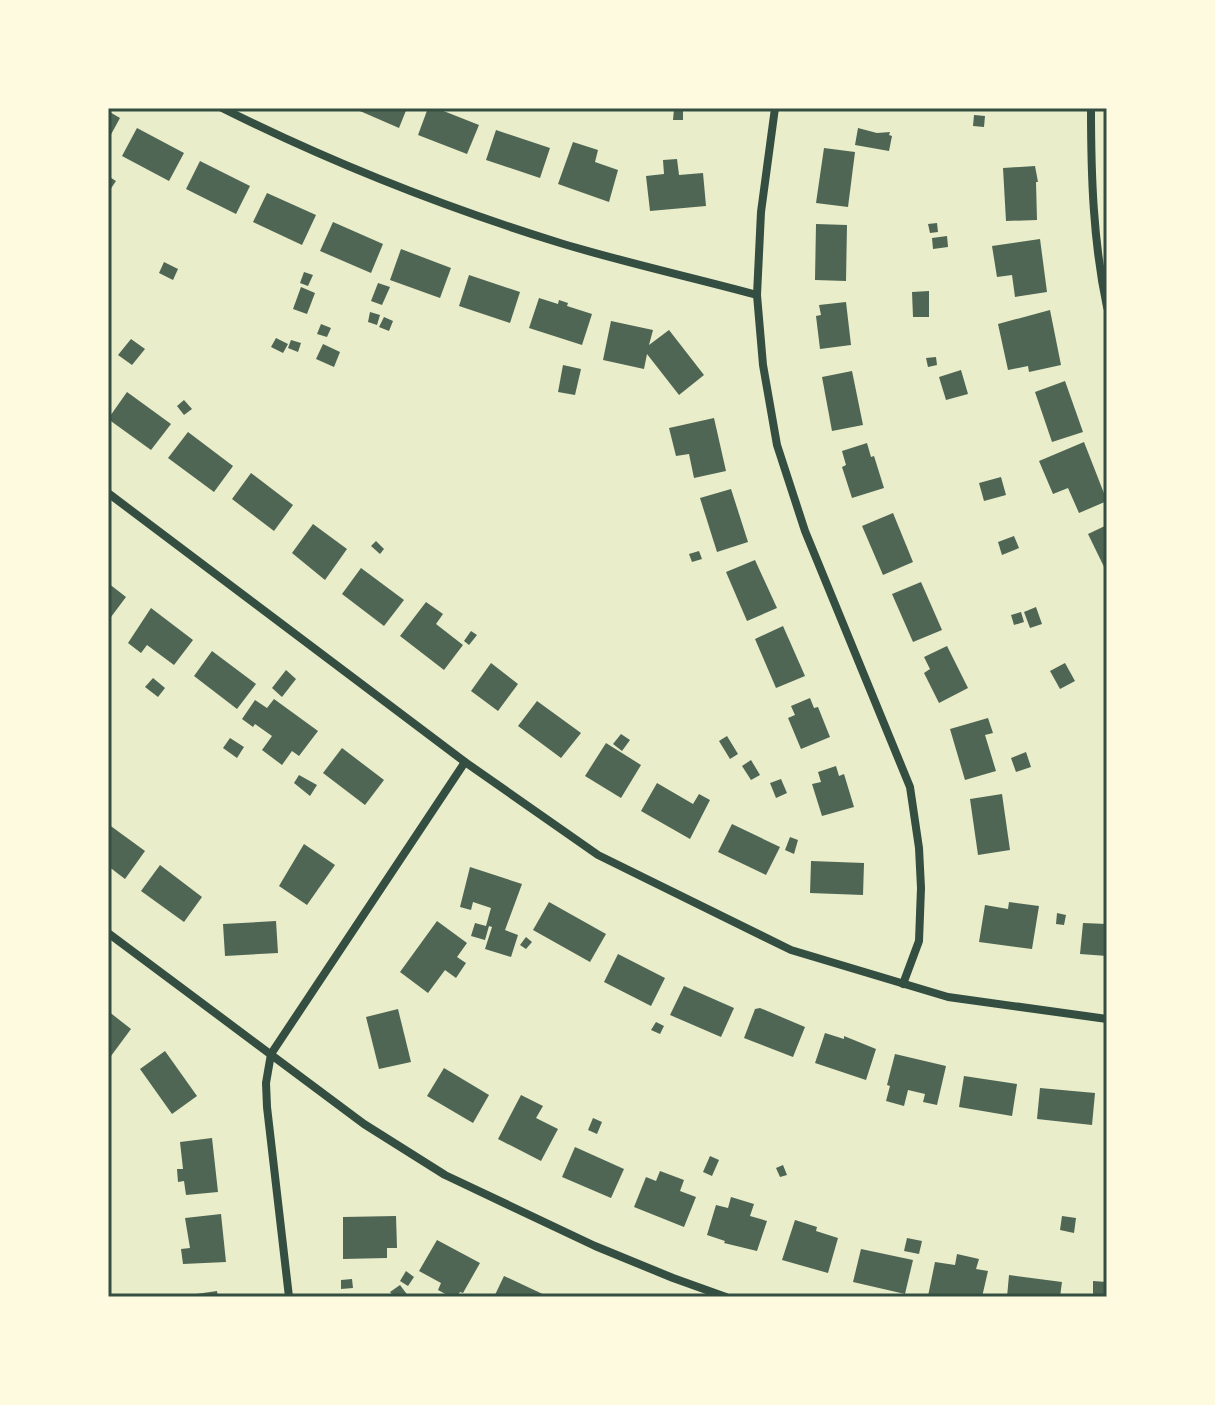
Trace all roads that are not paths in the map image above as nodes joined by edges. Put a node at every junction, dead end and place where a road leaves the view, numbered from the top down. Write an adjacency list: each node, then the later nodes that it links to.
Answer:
1 (222, 108): 4 (street)
2 (775, 108): 4 (street)
3 (1091, 108): 5 (street)
4 (757, 295): 9 (street)
5 (1107, 307)
6 (108, 493): 7 (street)
7 (465, 762): 9 (street); 11 (street)
8 (108, 933): 11 (street)
9 (903, 984): 10 (street)
10 (1107, 1019)
11 (271, 1054): 12 (street); 13 (street)
12 (289, 1297)
13 (726, 1297)

